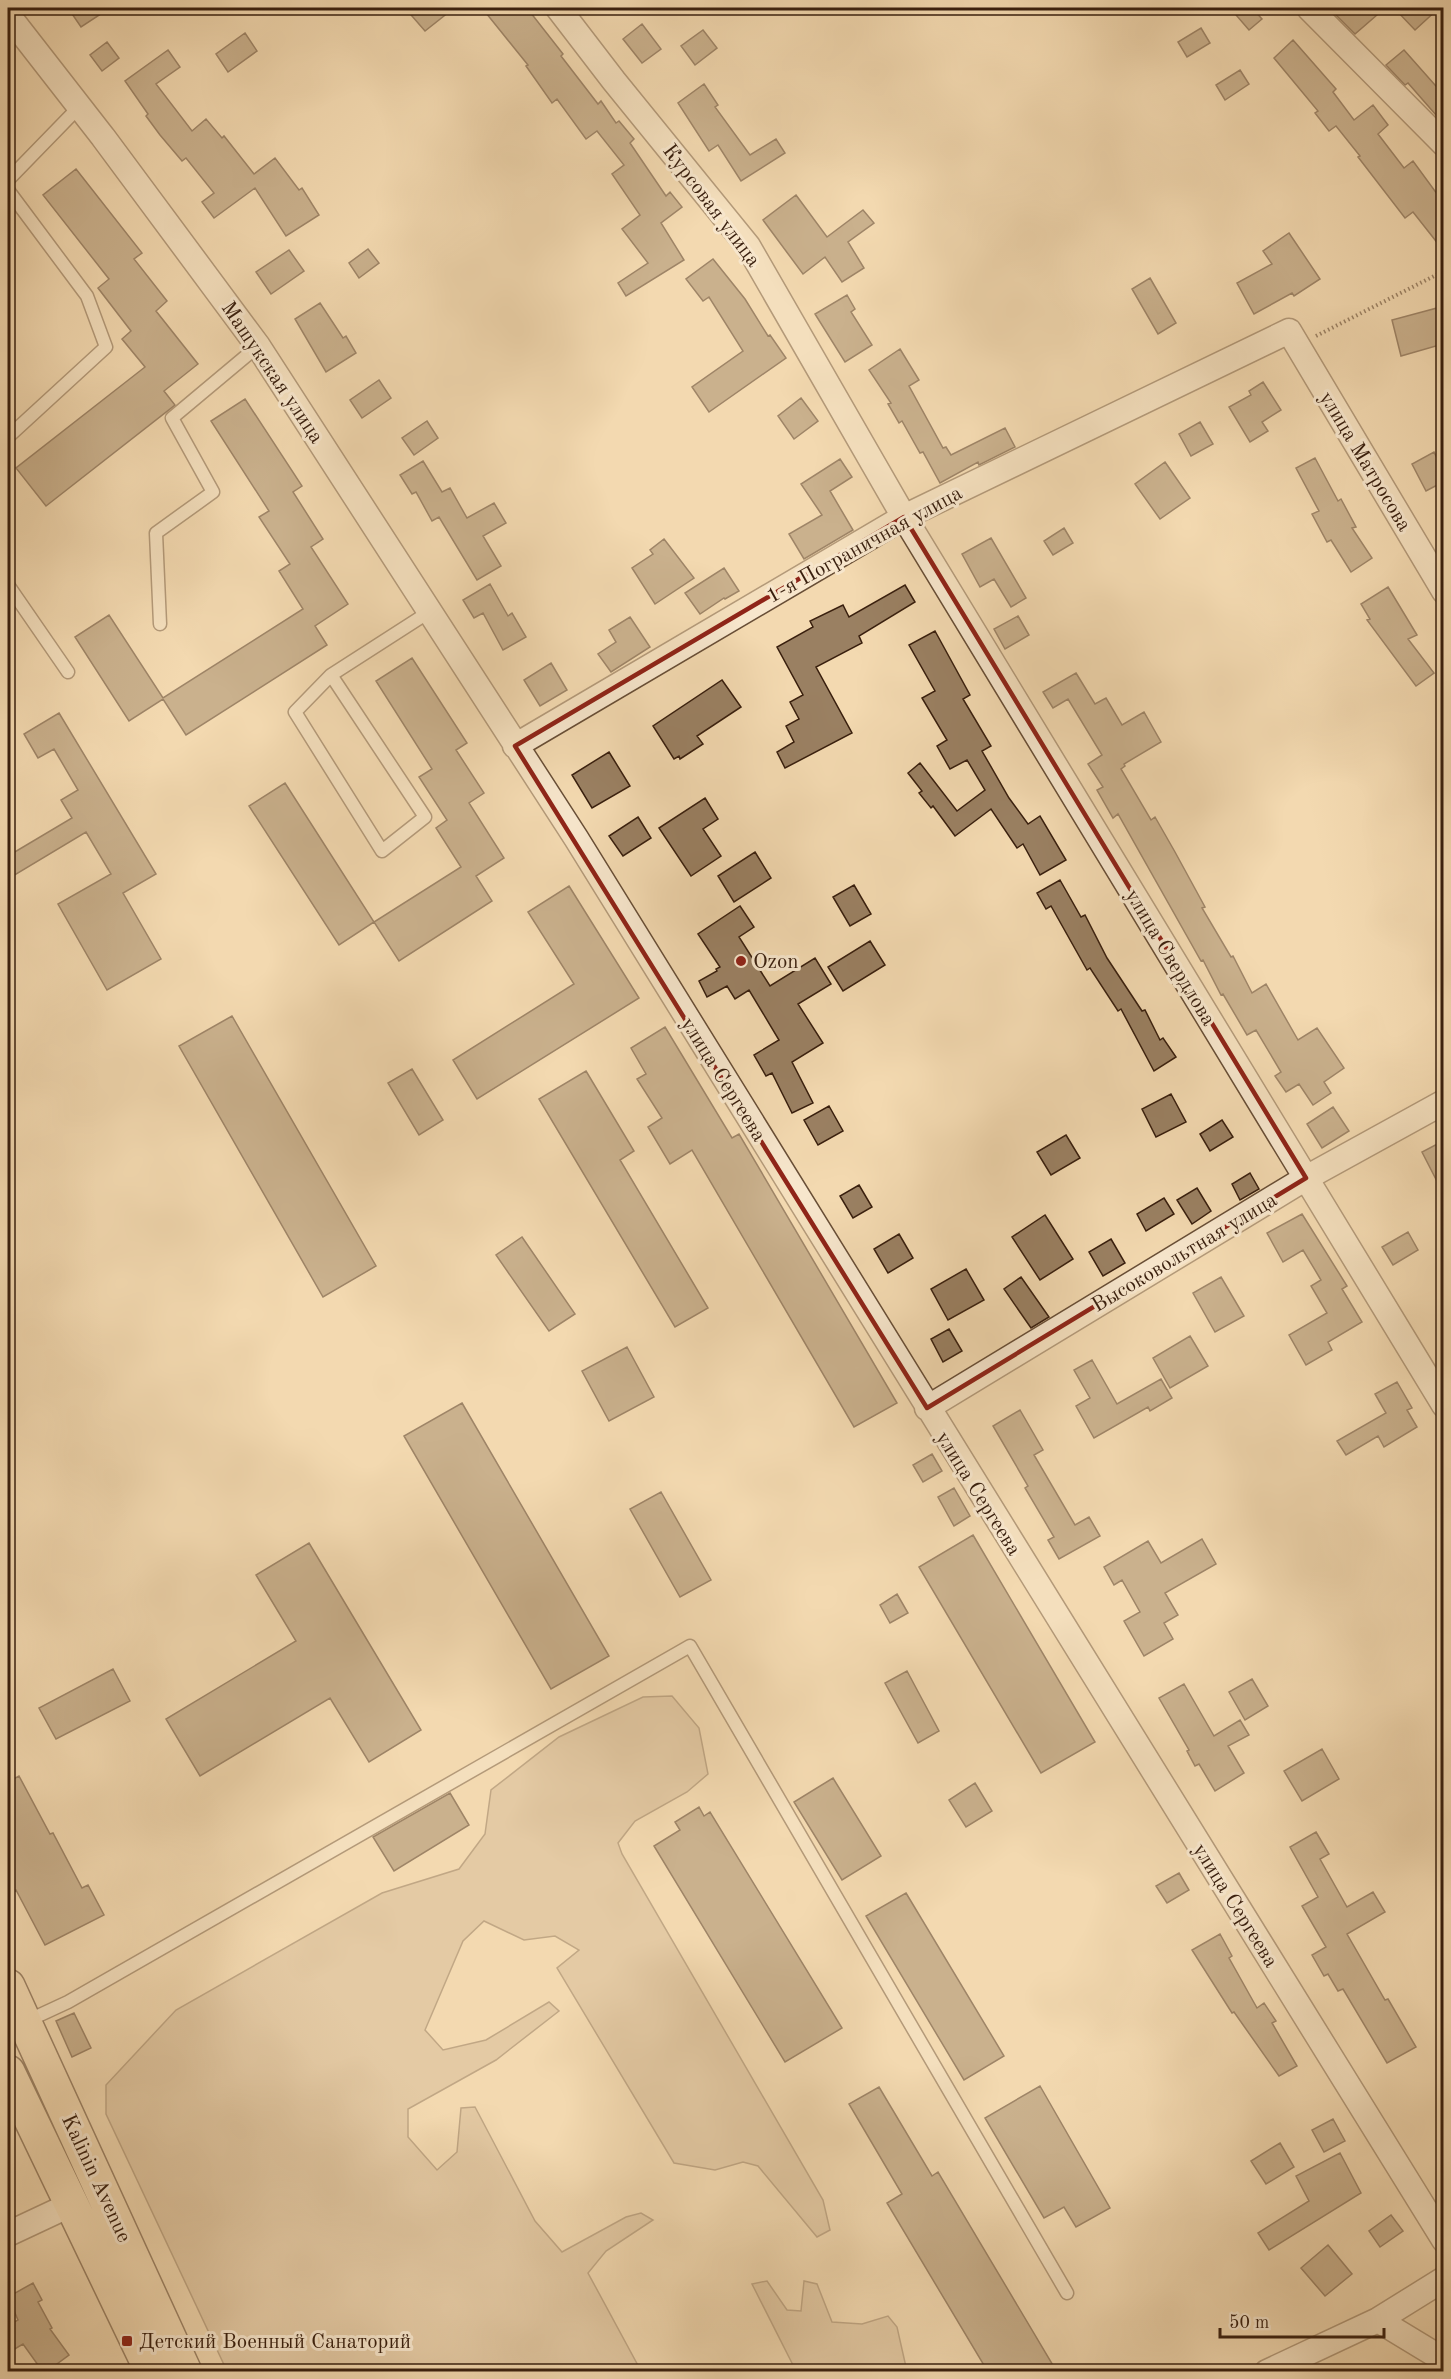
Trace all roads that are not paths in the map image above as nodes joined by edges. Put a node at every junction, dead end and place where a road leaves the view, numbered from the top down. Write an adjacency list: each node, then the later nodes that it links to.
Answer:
1 (558, 8): 11 (street, Курсовая улица)
2 (1309, 8): 5 (street)
3 (8, 15): 4 (street, Машукская улица)
4 (79, 106): 6 (lane); 9 (street, Машукская улица)
5 (1443, 144)
6 (8, 180)
7 (8, 190): 10 (lane)
8 (1294, 339): 11 (street, 1-я Пограничная улица); 13 (street, улица Матросова)
9 (258, 346): 14 (street, Машукская улица); 15 (lane)
10 (8, 437)
11 (902, 513): 18 (street, 1-я Пограничная улица); 20 (street, улица Свердлова)
12 (8, 585): 16 (lane)
13 (1443, 591)
14 (429, 612): 17 (lane); 18 (street, Машукская улица)
15 (160, 624)
16 (68, 672)
17 (331, 675): 17 (lane)
18 (515, 746): 22 (street, улица Сергеева)
19 (1443, 1102): 20 (street, Высоковольтная улица)
20 (1306, 1178): 21 (street, улица Свердлова); 22 (street, Высоковольтная улица)
21 (1443, 1405)
22 (927, 1408): 28 (street, улица Сергеева)
23 (8, 1986): 24 (main road, Kalinin Avenue)
24 (25, 2022): 30 (lane); 34 (main road, Kalinin Avenue)
25 (8, 2072): 26 (main road, Kalinin Avenue)
26 (72, 2204): 27 (street); 33 (main road, Kalinin Avenue)
27 (8, 2234)
28 (1443, 2240)
29 (1443, 2279): 31 (street)
30 (1067, 2293)
31 (1378, 2320): 32 (street); 35 (street)
32 (1443, 2360)
33 (152, 2372)
34 (185, 2372)
35 (1266, 2372)

